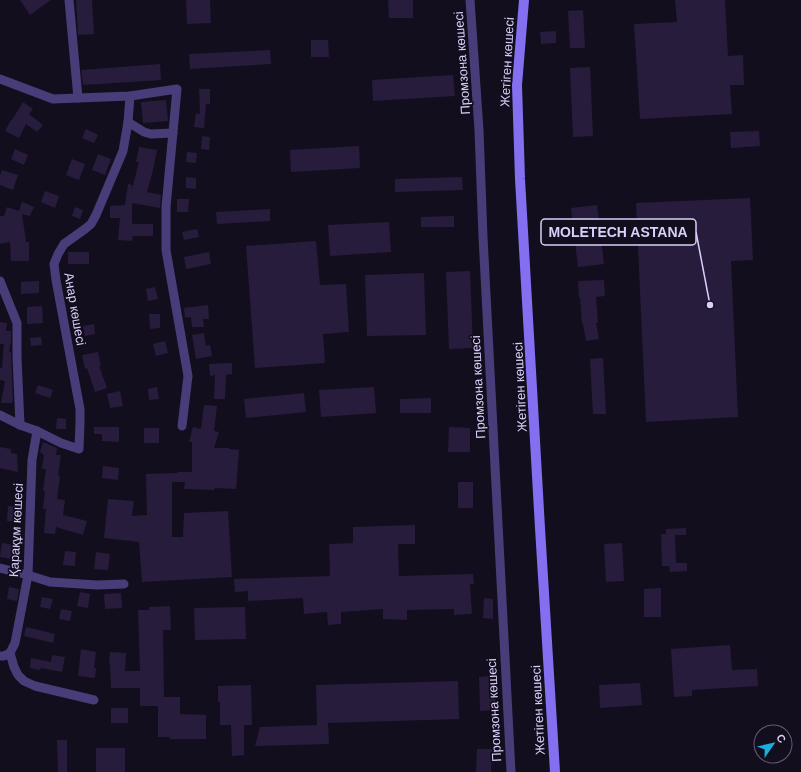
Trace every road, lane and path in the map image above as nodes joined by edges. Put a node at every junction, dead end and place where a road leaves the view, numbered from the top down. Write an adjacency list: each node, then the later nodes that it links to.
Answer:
1 (69, 0): 6 (street)
2 (470, 0): 20 (street, Промзона көшесі)
3 (524, 0): 21 (street, Жетіген көшесі)
4 (0, 78): 6 (street)
5 (130, 96): 6 (street); 7 (street, Анар көшесі); 8 (street)
6 (78, 98)
7 (128, 122): 8 (street); 13 (street, Анар көшесі)
8 (173, 133): 12 (street)
9 (0, 281): 11 (street)
10 (0, 415): 11 (street)
11 (20, 425): 13 (street)
12 (182, 426)
13 (37, 431): 15 (street, Қарақұм көшесі)
14 (0, 568): 15 (street)
15 (28, 575): 16 (street); 17 (street, Қарақұм көшесі)
16 (124, 584)
17 (10, 653): 18 (street); 19 (street)
18 (0, 656)
19 (94, 700)
20 (511, 772)
21 (555, 772)

